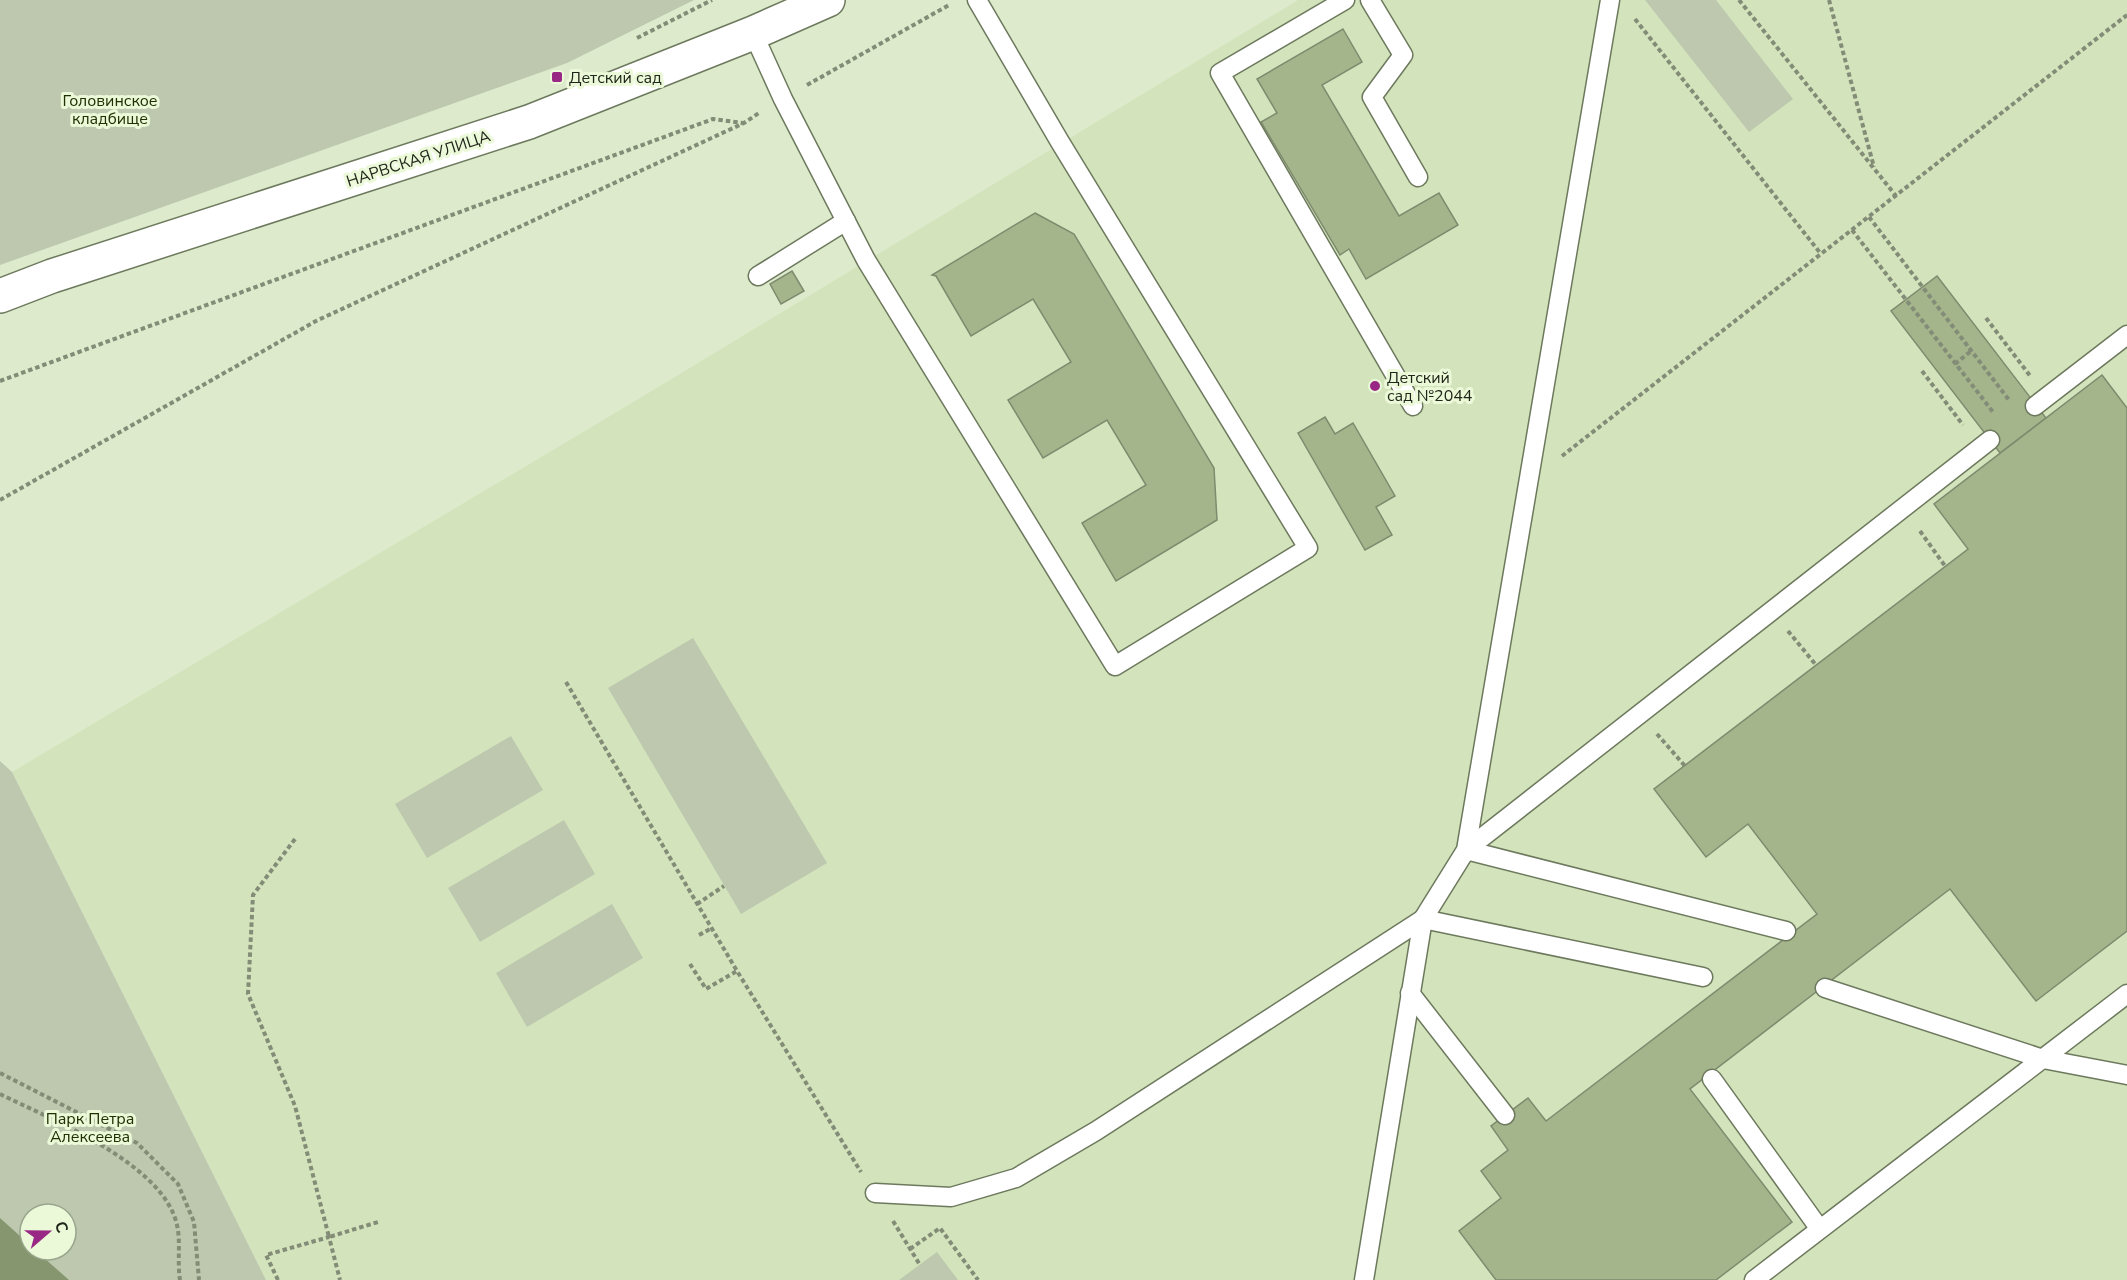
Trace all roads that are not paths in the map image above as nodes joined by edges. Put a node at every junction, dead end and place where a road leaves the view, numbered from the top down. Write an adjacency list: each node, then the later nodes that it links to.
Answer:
1 (828, 0): 6 (street, НАРВСКАЯ УЛИЦА)
2 (977, 0): 8 (lane)
3 (1345, 0): 13 (lane)
4 (1370, 0): 7 (lane)
5 (1610, 0): 15 (lane)
6 (753, 33): 8 (lane); 10 (street, НАРВСКАЯ УЛИЦА)
7 (1418, 177)
8 (846, 221): 9 (lane)
9 (758, 276)
10 (0, 296)
11 (2127, 335): 12 (lane)
12 (2041, 402)
13 (1413, 406)
14 (1985, 445): 15 (lane)
15 (1466, 850): 16 (lane); 17 (lane)
16 (1423, 920): 18 (lane); 20 (lane); 26 (lane)
17 (1786, 931)
18 (1703, 977)
19 (1825, 988): 22 (lane)
20 (1410, 993): 25 (lane); 28 (lane)
21 (2127, 994): 22 (lane)
22 (2043, 1059): 23 (lane); 27 (lane)
23 (2127, 1075)
24 (1712, 1079): 27 (lane)
25 (1505, 1115)
26 (874, 1193)
27 (1820, 1228): 29 (lane)
28 (1364, 1280)
29 (1754, 1280)

